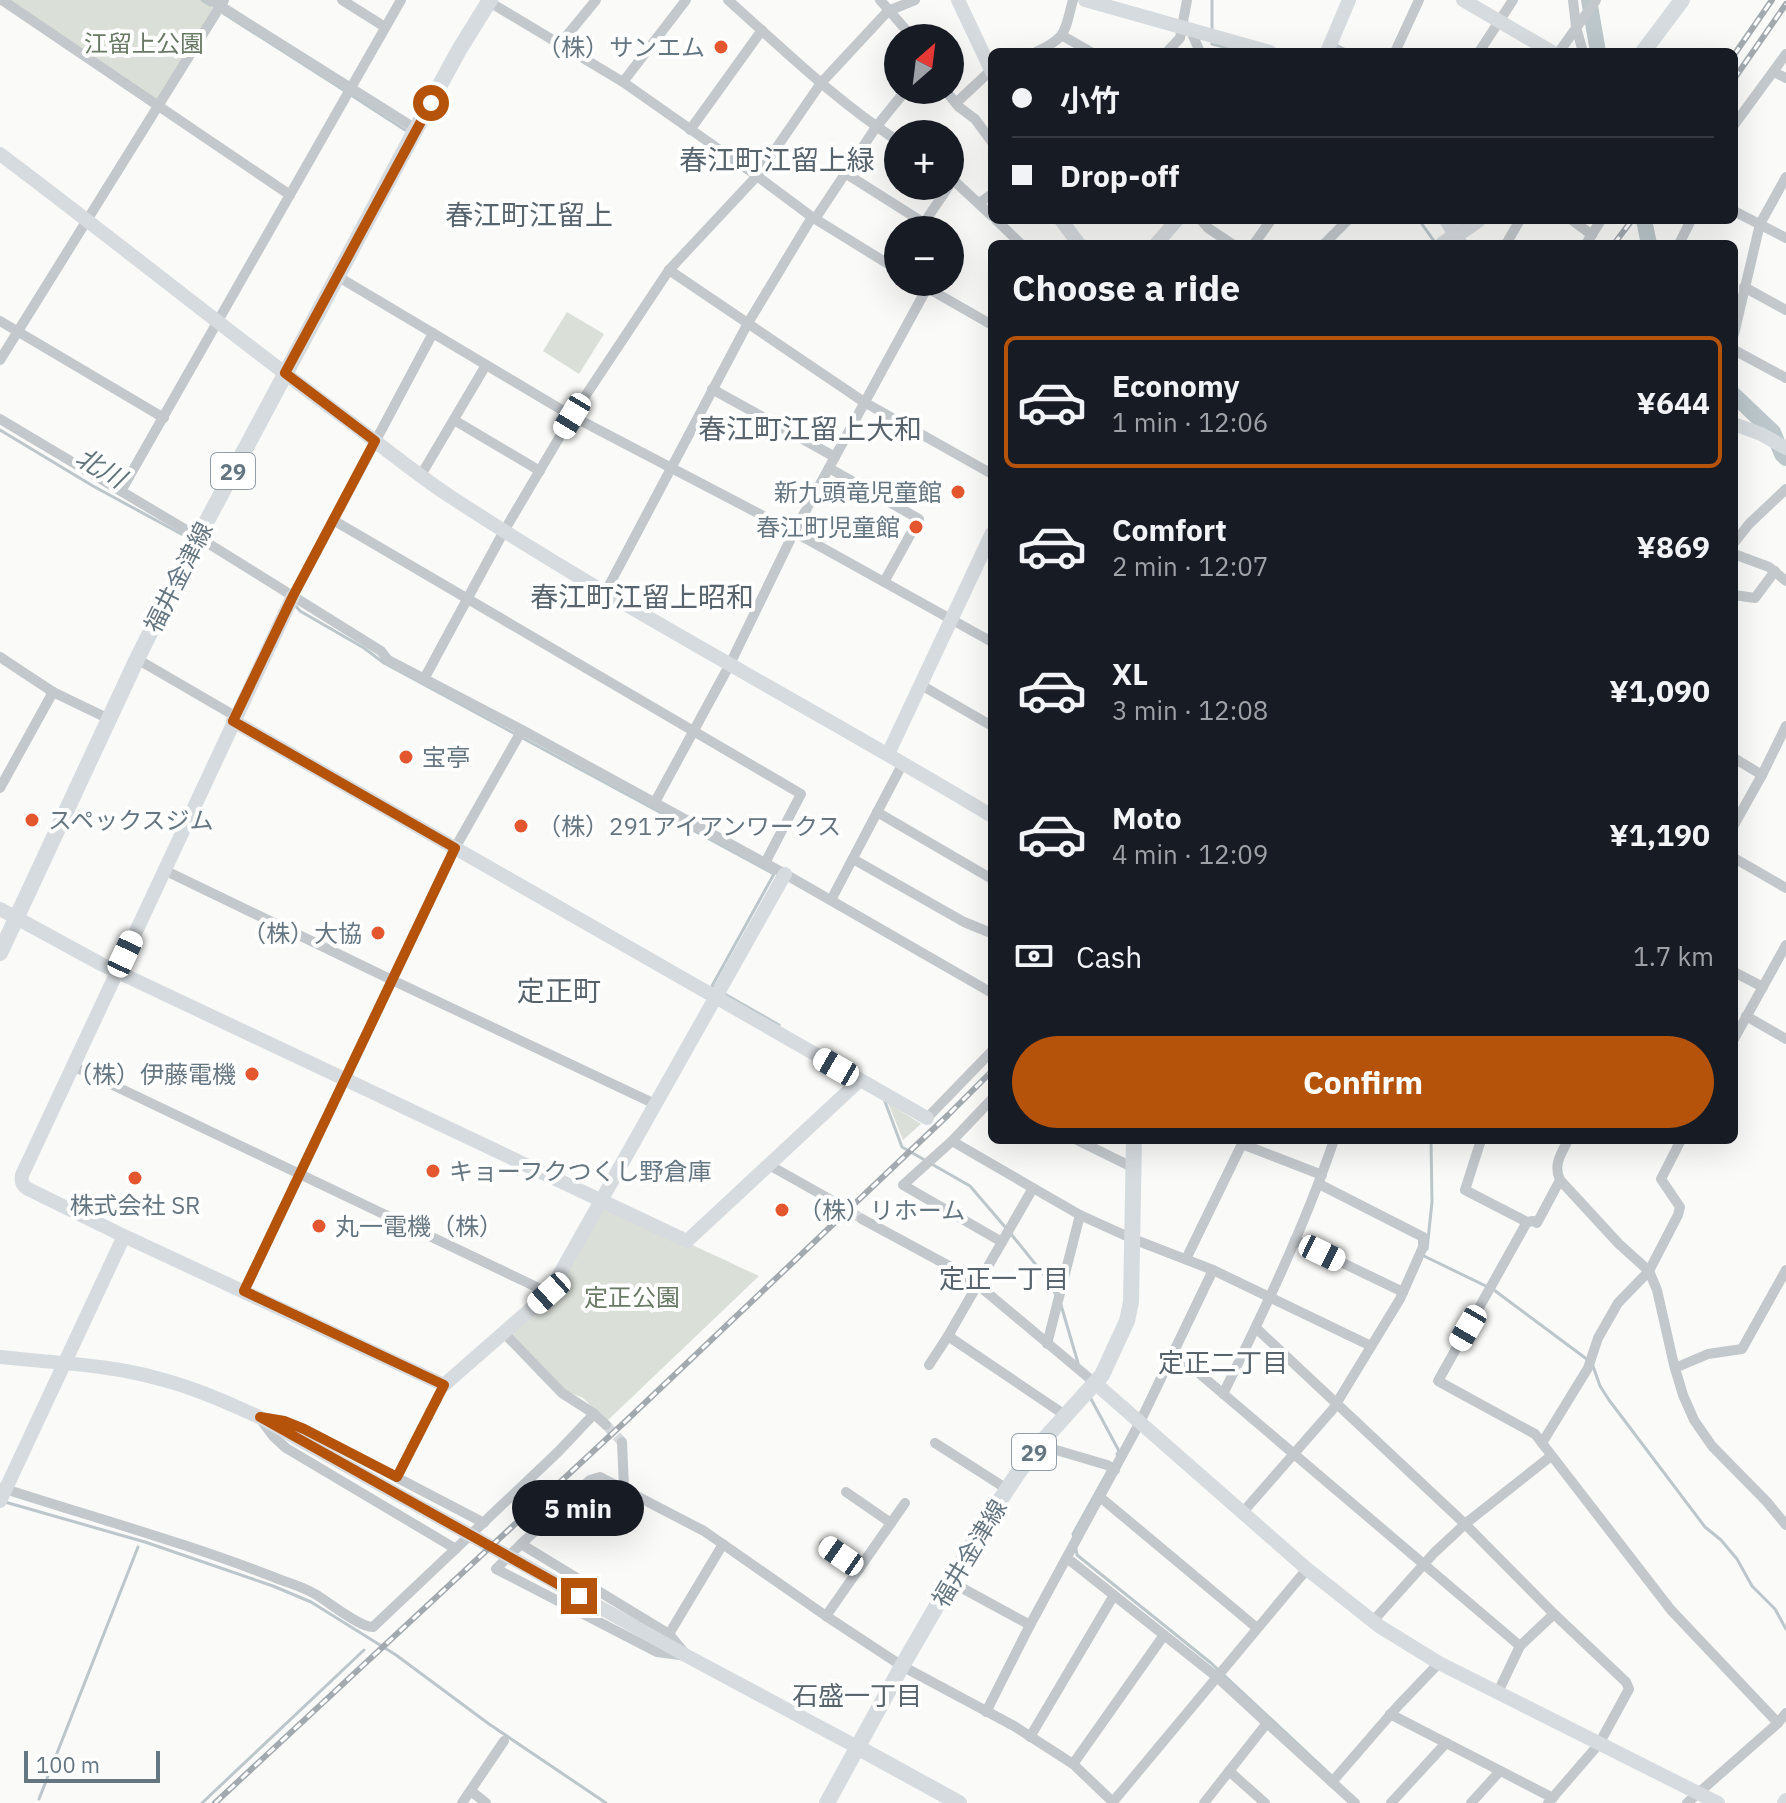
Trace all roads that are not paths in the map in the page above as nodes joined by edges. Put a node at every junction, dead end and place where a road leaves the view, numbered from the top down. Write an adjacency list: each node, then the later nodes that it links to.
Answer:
1 (2, 0): 55 (street)
2 (342, 0): 27 (street)
3 (401, 0): 27 (street)
4 (488, 0): 31 (street); 58 (main road, 福井金津線 / 29)
5 (596, 0): 31 (street)
6 (686, 0): 49 (street)
7 (728, 0): 29 (street)
8 (880, 0): 23 (street)
9 (915, 0): 23 (street)
10 (958, 0): 45 (street)
11 (1073, 0): 30 (street)
12 (1085, 0): 22 (street)
13 (1187, 0): 28 (street)
14 (1349, 0): 37 (street)
15 (1419, 0): 38 (street)
16 (1463, 0): 24 (street)
17 (1513, 0): 24 (street)
18 (1573, 0): 26 (street)
19 (1596, 0): 26 (street)
20 (1682, 0): 43 (main road)
21 (218, 2): 51 (street); 55 (street)
22 (1106, 3): 28 (street)
23 (888, 11): 25 (street); 50 (street)
24 (1499, 21): 39 (street); 40 (street)
25 (900, 24)
26 (1578, 25): 41 (street); 42 (street)
27 (385, 27): 51 (street)
28 (1186, 28): 34 (street); 35 (street); 36 (street)
29 (762, 30): 50 (street); 59 (street)
30 (1063, 36): 32 (street); 33 (street)
31 (560, 44): 49 (street)
32 (1045, 48)
33 (1084, 48)
34 (1171, 48)
35 (1198, 48)
36 (1256, 48)
37 (1334, 48)
38 (1397, 48)
39 (1482, 48)
40 (1545, 48)
41 (1562, 48)
42 (1582, 48)
43 (1646, 48)
44 (1786, 54): 46 (street)
45 (988, 64)
46 (1774, 72): 48 (street); 56 (street)
47 (988, 74): 52 (street)
48 (1786, 78)
49 (623, 82): 59 (street)
50 (821, 83): 57 (street); 64 (street)
51 (351, 88): 58 (street); 67 (street)
52 (964, 96)
53 (895, 104): 57 (street)
54 (957, 104): 61 (street)
55 (158, 105): 67 (street); 74 (street)
56 (1738, 120)
57 (876, 127): 60 (street); 63 (street)
58 (416, 129): 91 (main road, 福井金津線 / 29)
59 (690, 130): 64 (street)
60 (884, 132)
61 (988, 137)
62 (0, 154): 74 (street)
63 (845, 173): 72 (street); 73 (street)
64 (757, 176): 73 (street); 90 (street)
65 (1786, 177): 81 (street)
66 (964, 192): 69 (street)
67 (290, 195): 98 (street)
68 (988, 197): 69 (street)
69 (979, 203): 70 (street)
70 (988, 212)
71 (1738, 213): 81 (street)
72 (906, 216)
73 (814, 218): 89 (street); 99 (street)
74 (88, 220): 98 (street); 101 (street)
75 (1000, 224): 83 (street)
76 (1174, 224): 84 (street)
77 (1204, 224): 85 (street)
78 (1344, 224): 86 (street)
79 (1473, 224): 87 (main road)
80 (1575, 224): 88 (street)
81 (1760, 224): 82 (street); 92 (street)
82 (1786, 238)
83 (1017, 240)
84 (1160, 240)
85 (1226, 240)
86 (1328, 240)
87 (1454, 240)
88 (1589, 240)
89 (884, 259)
90 (669, 270): 99 (street); 110 (street)
91 (337, 276): 102 (street); 106 (main road, 福井金津線 / 29)
92 (1744, 287): 95 (street); 96 (street)
93 (917, 296): 109 (street)
94 (941, 296): 100 (street)
95 (1786, 310)
96 (1738, 315)
97 (0, 321): 101 (street)
98 (218, 322): 106 (street); 111 (street)
99 (748, 323): 108 (street); 109 (street)
100 (988, 323)
101 (17, 331): 104 (street); 111 (street)
102 (433, 333): 105 (street); 115 (street)
103 (1738, 352): 107 (street)
104 (0, 360)
105 (486, 365): 110 (street); 113 (street)
106 (285, 373): 115 (street); 128 (main road, 福井金津線 / 29)
107 (1786, 378)
108 (712, 389): 117 (street); 118 (street)
109 (864, 402): 117 (street); 121 (street)
110 (572, 416): 118 (street); 120 (street)
111 (164, 418): 124 (street)
112 (0, 419): 124 (street)
113 (454, 420): 120 (street); 122 (street)
114 (1738, 425): 116 (street)
115 (375, 441): 122 (street); 125 (street)
116 (1786, 447)
117 (835, 457): 119 (street)
118 (670, 467): 127 (street); 135 (street)
119 (829, 468): 127 (street); 134 (street)
120 (540, 471): 126 (street)
121 (988, 472)
122 (421, 475): 126 (street)
123 (1786, 489): 129 (street)
124 (121, 491): 128 (street)
125 (333, 520): 136 (street); 138 (street)
126 (504, 531): 135 (street); 138 (street)
127 (794, 532): 134 (street); 143 (street)
128 (198, 537): 136 (street); 142 (main road, 福井金津線 / 29)
129 (1738, 538)
130 (988, 542): 139 (street)
131 (1738, 556): 132 (street)
132 (1775, 571): 133 (street); 137 (street)
133 (1786, 581)
134 (884, 582): 139 (street)
135 (605, 593): 143 (street)
136 (293, 596): 144 (street); 147 (street)
137 (1738, 596)
138 (467, 599): 144 (street); 152 (street)
139 (952, 620): 140 (street); 145 (street)
140 (988, 640)
141 (0, 657): 146 (street)
142 (137, 659): 147 (street); 148 (main road, 福井金津線 / 29)
143 (730, 664): 152 (street); 153 (street)
144 (424, 679): 151 (street)
145 (921, 685): 149 (street); 153 (street)
146 (53, 692): 148 (street); 157 (street)
147 (234, 718): 162 (street); 166 (street)
148 (109, 719): 172 (main road, 福井金津線 / 29)
149 (988, 724)
150 (1786, 726): 156 (street)
151 (522, 730): 158 (street); 162 (street)
152 (693, 731): 158 (street); 165 (street)
153 (888, 754): 155 (street)
154 (1738, 760): 156 (street)
155 (903, 763): 159 (street); 160 (street)
156 (1762, 775): 161 (street)
157 (0, 788)
158 (655, 802): 165 (street)
159 (877, 812): 163 (street); 168 (street)
160 (988, 814)
161 (1738, 818)
162 (455, 848): 178 (street); 181 (street)
163 (853, 859): 170 (street); 173 (street)
164 (1738, 860): 169 (street)
165 (765, 863): 167 (street)
166 (164, 870): 176 (street); 178 (street)
167 (785, 874): 170 (street); 181 (street)
168 (988, 877)
169 (1786, 888)
170 (831, 900): 180 (street)
171 (0, 909): 172 (street)
172 (16, 919): 175 (main road, 福井金津線 / 29); 176 (street)
173 (988, 930)
174 (1786, 945): 179 (street)
175 (0, 953)
176 (117, 972): 186 (street); 187 (street)
177 (1738, 974): 179 (street)
178 (392, 980): 187 (street); 190 (street)
179 (1763, 987): 182 (street)
180 (988, 991)
181 (715, 997): 188 (street); 190 (street)
182 (1746, 1016): 183 (street); 184 (street)
183 (1738, 1031)
184 (1786, 1039)
185 (988, 1055): 191 (street)
186 (73, 1066): 201 (street); 210 (street)
187 (345, 1080): 201 (street); 205 (street)
188 (860, 1080): 191 (street); 199 (street)
189 (988, 1103): 192 (street)
190 (655, 1104): 205 (street)
191 (927, 1118)
192 (952, 1141): 204 (street); 213 (street)
193 (1085, 1144): 200 (street)
194 (1134, 1144): 200 (main road, 福井金津線 / 29)
195 (1333, 1144): 202 (street)
196 (1480, 1144): 209 (street)
197 (1566, 1144): 203 (street)
198 (1679, 1144): 217 (street)
199 (769, 1165): 205 (street); 206 (street)
200 (1134, 1168): 211 (main road, 福井金津線 / 29)
201 (300, 1174): 219 (street); 221 (street)
202 (1320, 1179): 212 (street); 214 (street); 220 (street)
203 (1560, 1180): 209 (street); 217 (street)
204 (1033, 1188): 207 (street); 213 (street)
205 (600, 1202): 221 (street)
206 (842, 1206)
207 (1080, 1215): 211 (street); 226 (street)
208 (862, 1219): 218 (street)
209 (1527, 1222): 244 (street)
210 (124, 1236): 219 (street); 230 (street)
211 (1133, 1239): 214 (street); 233 (main road, 福井金津線 / 29)
212 (1295, 1240): 220 (street); 222 (street)
213 (1002, 1242): 218 (street)
214 (1186, 1259): 215 (street)
215 (1213, 1270): 222 (street); 228 (street)
216 (1786, 1270): 232 (street)
217 (1649, 1271): 232 (street); 244 (street)
218 (978, 1285): 225 (street); 226 (street)
219 (244, 1291): 234 (street)
220 (1403, 1292): 227 (street)
221 (549, 1293): 224 (street)
222 (1270, 1299): 223 (street); 227 (street)
223 (1256, 1328): 235 (street); 236 (street)
224 (504, 1333): 234 (street); 237 (street)
225 (948, 1336): 231 (street); 238 (street)
226 (1047, 1344): 233 (street)
227 (1371, 1346): 236 (street)
228 (1174, 1352): 235 (street); 240 (street)
229 (0, 1357): 230 (street)
230 (63, 1364): 239 (street); 252 (street)
231 (929, 1365)
232 (1675, 1368): 260 (street)
233 (1095, 1383): 238 (main road, 福井金津線 / 29); 240 (street)
234 (444, 1385): 249 (street)
235 (1223, 1394): 246 (street)
236 (1337, 1403): 246 (street); 259 (street)
237 (594, 1414): 241 (street); 257 (street)
238 (1065, 1415): 245 (main road, 福井金津線 / 29)
239 (260, 1417): 249 (street); 264 (street); 279 (street)
240 (1139, 1424): 248 (street); 256 (street)
241 (606, 1425)
242 (622, 1442): 250 (street)
243 (935, 1443): 251 (street)
244 (1542, 1443): 247 (street)
245 (1039, 1445): 248 (street); 251 (main road, 福井金津線 / 29)
246 (1294, 1455): 256 (street); 266 (street)
247 (1551, 1456): 259 (street); 288 (street)
248 (1115, 1470): 254 (street)
249 (397, 1477): 257 (street)
250 (624, 1488): 261 (street); 262 (street)
251 (1007, 1489): 269 (main road, 福井金津線 / 29)
252 (2, 1492): 264 (street)
253 (846, 1492): 258 (street)
254 (1100, 1497): 265 (street); 275 (street)
255 (905, 1503): 258 (street)
256 (1243, 1512): 268 (street)
257 (484, 1523): 264 (street)
258 (891, 1523): 267 (street)
259 (1465, 1524): 266 (street); 271 (street)
260 (1786, 1525)
261 (521, 1544): 276 (street); 279 (street)
262 (723, 1544): 272 (street); 276 (street)
263 (824, 1544): 267 (street)
264 (456, 1549)
265 (1067, 1558): 270 (street); 274 (street)
266 (1423, 1565): 273 (street); 278 (street)
267 (859, 1569): 272 (street)
268 (1307, 1569): 273 (street); 275 (street)
269 (951, 1582): 274 (street); 281 (main road, 福井金津線 / 29)
270 (1114, 1595): 277 (street); 289 (street)
271 (1554, 1614): 278 (street); 292 (street)
272 (826, 1616): 281 (street)
273 (1373, 1621): 280 (street)
274 (1030, 1625): 284 (street)
275 (1257, 1628): 282 (street)
276 (669, 1634): 279 (street)
277 (1164, 1635): 282 (street); 294 (street)
278 (1520, 1646): 283 (street)
279 (687, 1656): 293 (street)
280 (1439, 1663): 283 (street); 286 (street)
281 (902, 1666): 284 (street); 293 (main road, 福井金津線 / 29)
282 (1217, 1677): 287 (street); 305 (street)
283 (1498, 1692): 292 (street)
284 (986, 1712): 289 (street)
285 (1786, 1713): 288 (street)
286 (1390, 1714): 291 (street); 297 (street)
287 (1267, 1723): 295 (street); 297 (street)
288 (1778, 1723): 299 (street)
289 (1030, 1737): 294 (street)
290 (504, 1741): 298 (street)
291 (1446, 1743): 296 (street); 309 (street)
292 (1599, 1744): 299 (street); 300 (street)
293 (857, 1747): 303 (main road, 福井金津線); 304 (main road)
294 (1073, 1764): 305 (street)
295 (1229, 1771): 306 (street); 307 (street)
296 (1500, 1771): 300 (street); 310 (street)
297 (1332, 1782): 308 (street)
298 (471, 1791): 301 (street); 302 (street)
299 (1692, 1798): 311 (street)
300 (1550, 1801)
301 (462, 1803)
302 (486, 1803)
303 (827, 1803)
304 (959, 1803)
305 (1113, 1803)
306 (1204, 1803)
307 (1265, 1803)
308 (1355, 1803)
309 (1391, 1803)
310 (1471, 1803)
311 (1718, 1803)

